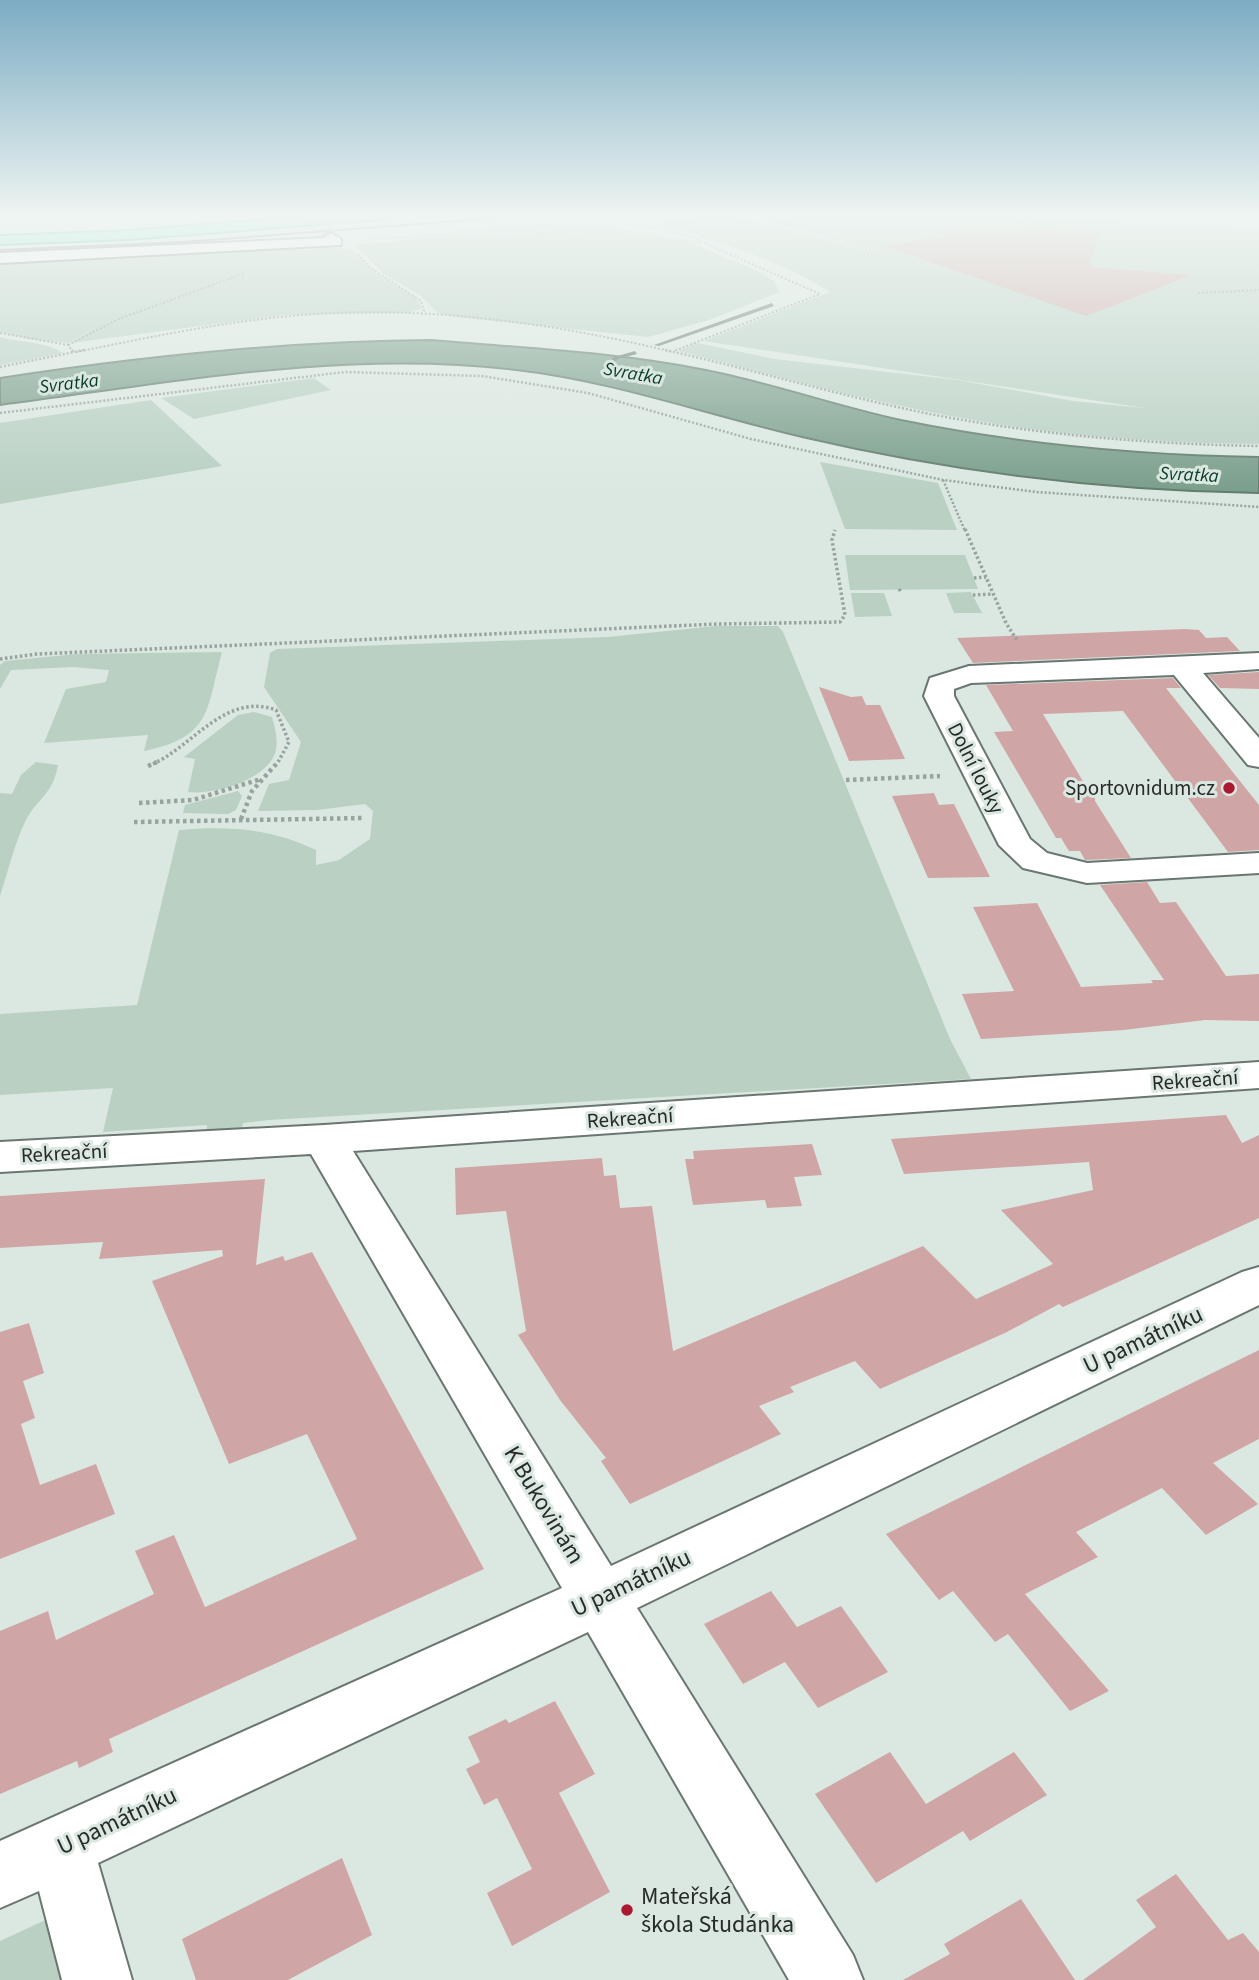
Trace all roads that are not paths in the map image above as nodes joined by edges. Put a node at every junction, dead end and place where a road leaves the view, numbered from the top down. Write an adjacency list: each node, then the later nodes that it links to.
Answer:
1 (1259, 661): 2 (street, Dolní louky)
2 (1182, 666): 3 (street); 4 (street, Dolní louky)
3 (1259, 758)
4 (1259, 863)
5 (1259, 1076): 6 (street, Rekreační)
6 (324, 1139): 7 (street, Rekreační); 9 (street, K Bukovinám)
7 (0, 1157)
8 (1259, 1284): 9 (street, U památníku)
9 (601, 1598): 10 (street, U památníku); 13 (street, K Bukovinám)
10 (61, 1847): 11 (street, U památníku); 12 (street)
11 (0, 1875)
12 (97, 1980)
13 (828, 1980)

